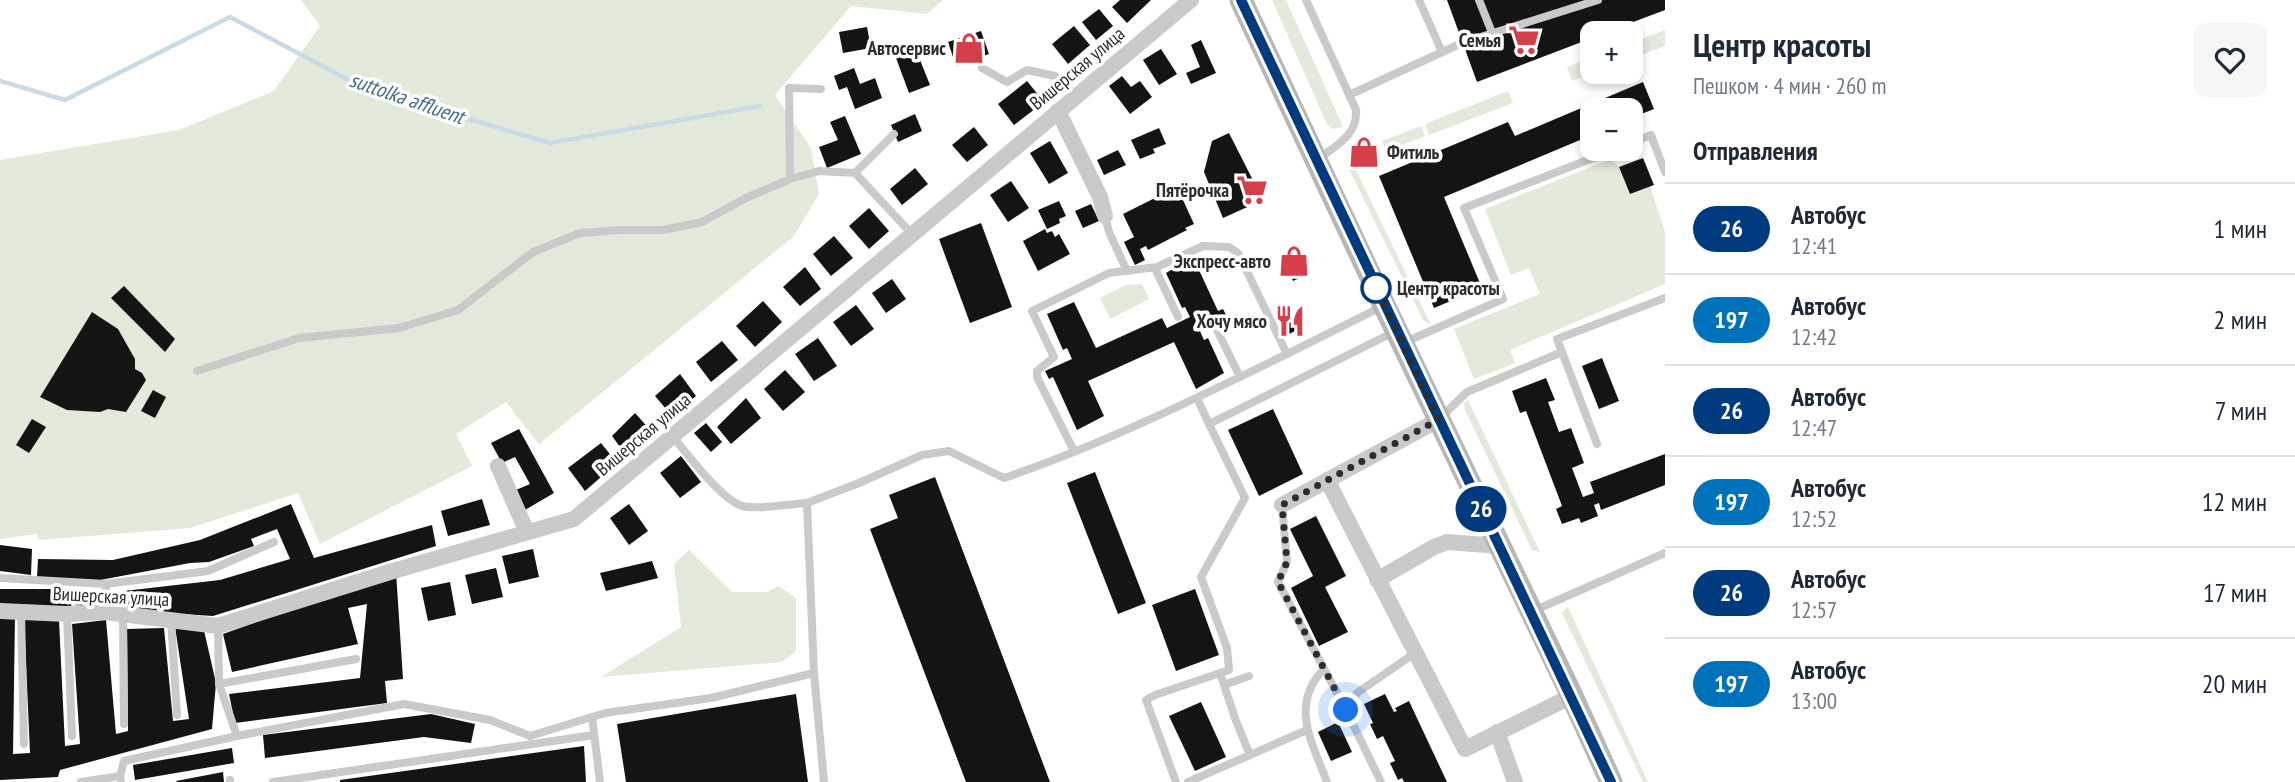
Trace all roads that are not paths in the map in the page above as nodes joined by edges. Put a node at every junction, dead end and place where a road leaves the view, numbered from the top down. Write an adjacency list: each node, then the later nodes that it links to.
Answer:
1 (1191, 0): 12 (street, Вишерская улица)
2 (1241, 0): 16 (main road)
3 (1306, 0): 11 (lane)
4 (1419, 0): 8 (lane)
5 (1479, 0): 7 (lane)
6 (1598, 0): 7 (lane)
7 (1493, 34): 8 (lane)
8 (1443, 52): 11 (lane)
9 (982, 68): 12 (lane)
10 (821, 89): 20 (lane)
11 (1349, 95): 16 (lane)
12 (1076, 96): 13 (street, Вишерская улица)
13 (1058, 111): 21 (street); 22 (street, Вишерская улица)
14 (894, 134): 19 (lane)
15 (1643, 138): 18 (lane)
16 (1317, 161): 26 (main road)
17 (1585, 161): 29 (lane)
18 (1665, 172)
19 (855, 173): 20 (lane); 22 (lane)
20 (790, 179): 32 (lane)
21 (1105, 216): 24 (lane)
22 (912, 234): 37 (street, Вишерская улица)
23 (1155, 268): 24 (lane); 27 (lane); 31 (lane)
24 (1128, 271): 39 (lane)
25 (1665, 298): 30 (lane)
26 (1384, 305): 29 (main road); 31 (lane)
27 (1178, 317)
28 (1216, 330): 33 (lane)
29 (1400, 337): 35 (main road); 36 (lane)
30 (1562, 352): 35 (lane); 38 (lane)
31 (1287, 354): 33 (lane)
32 (197, 371)
33 (1240, 377): 34 (lane)
34 (1197, 398): 36 (lane); 39 (lane)
35 (1438, 420): 41 (street); 46 (main road)
36 (1209, 424): 63 (lane)
37 (673, 437): 42 (lane); 44 (street, Вишерская улица)
38 (1597, 444)
39 (1074, 452): 42 (lane)
40 (498, 466): 44 (street)
41 (1327, 480): 43 (street); 49 (street)
42 (807, 503): 62 (lane)
43 (1282, 505): 61 (lane)
44 (527, 532): 58 (street, Вишерская улица)
45 (274, 542): 50 (lane)
46 (1499, 547): 49 (street); 54 (main road)
47 (1664, 556): 54 (lane)
48 (0, 578): 50 (lane)
49 (1377, 580): 59 (street)
50 (106, 584): 53 (lane)
51 (0, 611): 52 (street, Вишерская улица)
52 (20, 612): 55 (street, Вишерская улица); 77 (lane)
53 (105, 612): 55 (street, Вишерская улица); 56 (street, Вишерская улица)
54 (1531, 612): 67 (main road)
55 (67, 614): 75 (lane)
56 (123, 615): 57 (street, Вишерская улица); 71 (lane)
57 (171, 619): 58 (street, Вишерская улица); 69 (lane)
58 (218, 626): 65 (lane)
59 (1415, 653): 68 (lane); 73 (street)
60 (356, 659): 65 (lane)
61 (1324, 669): 68 (lane); 72 (lane)
62 (814, 673): 70 (lane); 83 (lane)
63 (1220, 673): 66 (lane); 84 (lane)
64 (1249, 676): 66 (lane)
65 (219, 684): 76 (lane)
66 (1224, 685): 78 (lane)
67 (1572, 696): 73 (street); 89 (main road)
68 (1346, 710): 87 (lane)
69 (177, 715)
70 (592, 717): 74 (lane); 76 (lane)
71 (124, 724)
72 (1307, 730): 78 (lane); 86 (lane)
73 (1497, 733): 88 (street)
74 (594, 735): 81 (lane); 82 (lane)
75 (72, 736)
76 (237, 736): 79 (lane)
77 (24, 744)
78 (1250, 755): 85 (lane)
79 (120, 779): 80 (lane)
80 (81, 782)
81 (273, 782)
82 (600, 782)
83 (824, 782)
84 (1176, 782)
85 (1188, 782)
86 (1327, 782)
87 (1381, 782)
88 (1515, 782)
89 (1611, 782)

